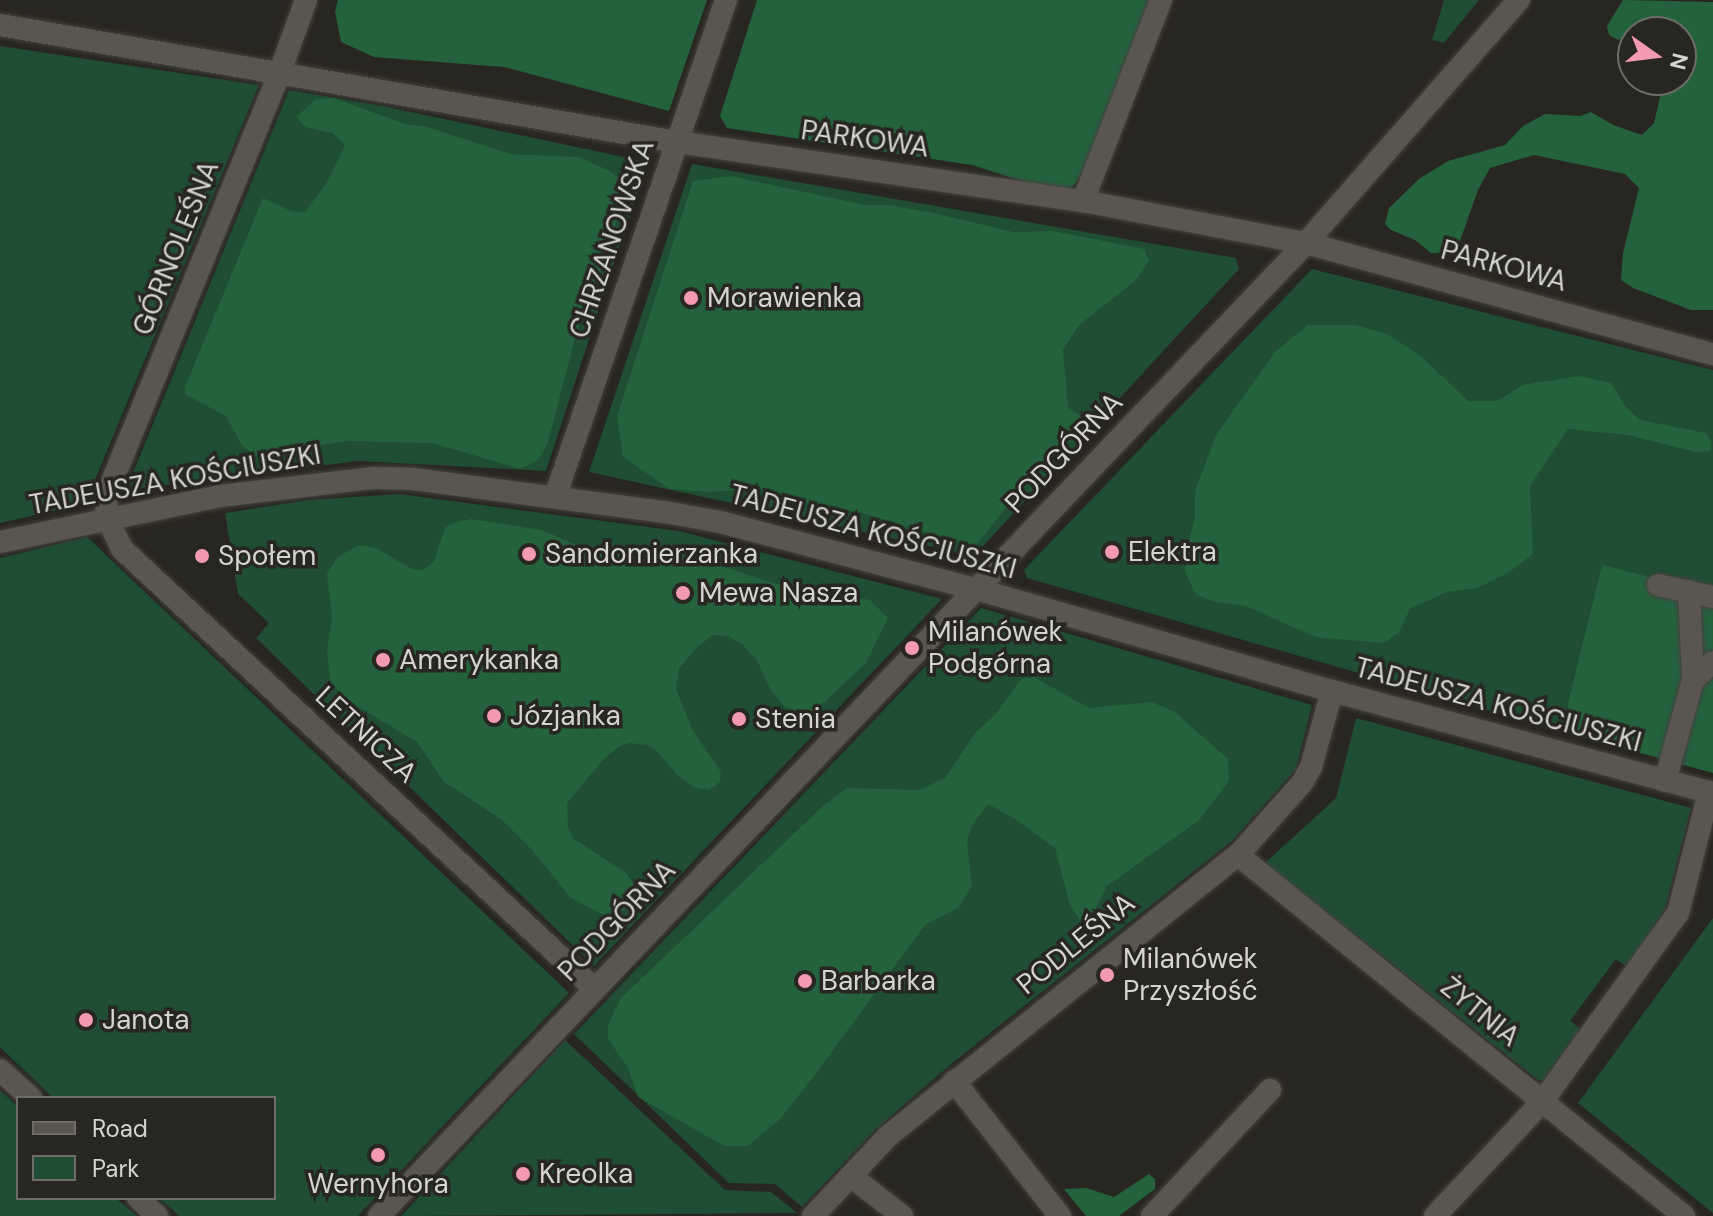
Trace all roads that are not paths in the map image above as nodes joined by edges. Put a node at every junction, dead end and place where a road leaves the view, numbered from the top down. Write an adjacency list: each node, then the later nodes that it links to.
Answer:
1 (306, 0): 6 (street, GÓRNOLEŚNA)
2 (726, 0): 7 (street, CHRZANOWSKA)
3 (1161, 0): 8 (street)
4 (1519, 0): 9 (street, PODGÓRNA)
5 (0, 25): 6 (street, PARKOWA)
6 (280, 72): 7 (street, PARKOWA); 12 (street, GÓRNOLEŚNA)
7 (677, 142): 8 (street, PARKOWA); 11 (street, CHRZANOWSKA)
8 (1083, 201): 9 (street, PARKOWA)
9 (1306, 243): 10 (street, PARKOWA); 15 (street, PODGÓRNA)
10 (1713, 354)
11 (555, 497): 12 (street, TADEUSZA KOŚCIUSZKI); 15 (street, TADEUSZA KOŚCIUSZKI)
12 (107, 519): 13 (street, TADEUSZA KOŚCIUSZKI); 24 (street, LETNICZA)
13 (0, 542)
14 (1658, 585): 16 (street)
15 (976, 589): 20 (street, TADEUSZA KOŚCIUSZKI); 24 (street, PODGÓRNA)
16 (1689, 591): 17 (street); 19 (street)
17 (1713, 597)
18 (1713, 662): 19 (street)
19 (1693, 680): 21 (street)
20 (1332, 691): 21 (street, TADEUSZA KOŚCIUSZKI); 23 (street, PODLEŚNA)
21 (1665, 781): 22 (street, TADEUSZA KOŚCIUSZKI)
22 (1711, 793): 29 (street)
23 (1238, 855): 26 (street, PODLEŚNA); 29 (street, ŻYTNIA)
24 (594, 988): 33 (street, PODGÓRNA)
25 (0, 1070): 28 (street)
26 (954, 1081): 30 (street, PODLEŚNA); 36 (street)
27 (1270, 1090): 37 (street)
28 (29, 1096)
29 (1542, 1102): 38 (street); 39 (street, ŻYTNIA)
30 (851, 1176): 34 (street, PODLEŚNA); 35 (street)
31 (140, 1200): 32 (street)
32 (157, 1216)
33 (379, 1216)
34 (813, 1216)
35 (902, 1216)
36 (1060, 1216)
37 (1152, 1216)
38 (1435, 1216)
39 (1684, 1216)

